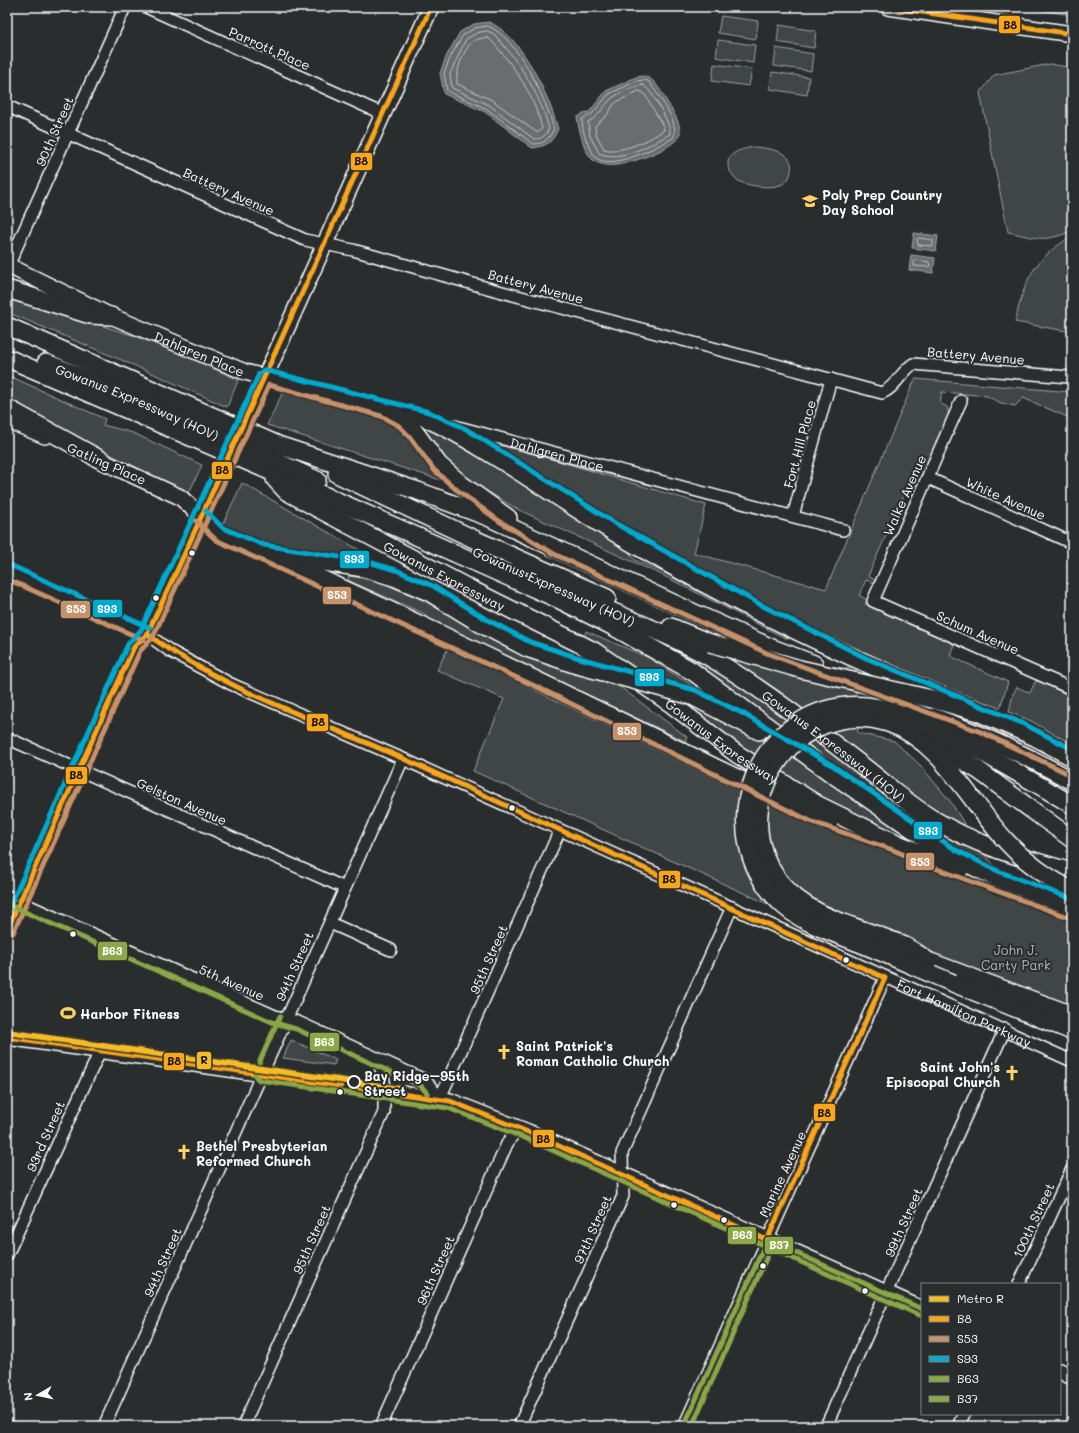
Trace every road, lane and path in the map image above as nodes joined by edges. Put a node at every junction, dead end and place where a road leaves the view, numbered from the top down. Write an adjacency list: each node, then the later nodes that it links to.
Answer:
1 (124, 7): 8 (street, 90th Street)
2 (146, 7): 7 (street, Parrott Place)
3 (431, 7): 7 (main road)
4 (888, 7): 5 (main road)
5 (1072, 34)
6 (7, 106): 8 (street, Battery Avenue)
7 (383, 114): 9 (main road)
8 (68, 133): 9 (street, Battery Avenue); 10 (street, 90th Street)
9 (325, 243): 17 (street, Battery Avenue); 18 (main road)
10 (8, 265): 12 (main road, Dahlgren Place)
11 (7, 289): 12 (highway)
12 (112, 316): 18 (main road, Dahlgren Place)
13 (7, 326): 24 (highway)
14 (7, 349): 50 (highway, Gowanus Expressway (HOV), bridge)
15 (7, 358): 26 (highway, Gowanus Expressway)
16 (1068, 377): 17 (street, Battery Avenue)
17 (831, 379): 29 (street, Fort Hill Place)
18 (262, 384): 21 (main road, Dahlgren Place); 28 (main road, bridge)
19 (961, 401): 27 (street, Walke Avenue)
20 (7, 408): 25 (highway)
21 (384, 409): 22 (main road, Dahlgren Place); 32 (highway)
22 (427, 419): 29 (street, Dahlgren Place); 39 (highway, bridge)
23 (7, 420): 25 (main road, Gatling Place)
24 (267, 440): 32 (highway); 39 (highway, bridge)
25 (103, 461): 28 (main road, Gatling Place)
26 (265, 469): 44 (highway, Gowanus Expressway); 49 (highway, Gowanus Expressway)
27 (928, 478): 31 (street, White Avenue); 35 (street, Walke Avenue)
28 (200, 516): 33 (highway); 36 (main road)
29 (794, 516): 30 (street, Dahlgren Place)
30 (843, 530)
31 (1072, 543)
32 (557, 548): 37 (highway)
33 (262, 552): 44 (highway, bridge); 49 (highway)
34 (7, 571): 36 (main road, Fort Hamilton Parkway)
35 (872, 601): 38 (street, Schum Avenue)
36 (147, 634): 42 (street, Fort Hamilton Parkway); 43 (street)
37 (814, 664)
38 (1072, 689)
39 (978, 712): 41 (highway)
40 (7, 738): 43 (street, Gelston Avenue)
41 (1072, 757)
42 (403, 759): 47 (street, Fort Hamilton Parkway); 51 (street, 94th Street)
43 (78, 770): 51 (street, Gelston Avenue); 54 (street)
44 (828, 771): 55 (highway, Gowanus Expressway)
45 (1072, 781): 63 (highway, bridge)
46 (1072, 805): 63 (highway, bridge)
47 (560, 830): 56 (street, Fort Hamilton Parkway); 74 (street, 95th Street)
48 (1072, 839): 61 (highway, bridge)
49 (896, 843): 57 (highway, Gowanus Expressway)
50 (1072, 872)
51 (345, 888): 58 (street, 94th Street)
52 (1072, 890): 61 (highway, bridge)
53 (7, 896): 54 (street, 5th Avenue)
54 (20, 902): 59 (street); 65 (street, 5th Avenue)
55 (1072, 906)
56 (732, 907): 62 (street, Fort Hamilton Parkway); 77 (street, 97th Street)
57 (1072, 911)
58 (330, 922): 60 (street); 65 (street, 94th Street)
59 (7, 930)
60 (391, 950)
61 (928, 960): 64 (highway)
62 (885, 978): 66 (street, Fort Hamilton Parkway); 78 (street, Marine Avenue)
63 (953, 983): 67 (highway)
64 (1072, 1015)
65 (286, 1019): 70 (street, 5th Avenue); 72 (street, 94th Street)
66 (1005, 1029): 71 (street, Fort Hamilton Parkway); 81 (street, 99th Street)
67 (1072, 1031)
68 (7, 1037): 69 (main road)
69 (100, 1051): 72 (main road); 79 (street, 93rd Street)
70 (378, 1059): 73 (street, 95th Street); 74 (street, 5th Avenue)
71 (1072, 1061)
72 (262, 1074): 73 (main road); 86 (street, 94th Street)
73 (385, 1092): 74 (main road); 87 (street, 95th Street)
74 (440, 1098): 75 (main road)
75 (518, 1127): 77 (main road); 88 (street, 96th Street)
76 (1072, 1169): 80 (street, 100th Street)
77 (623, 1175): 78 (main road); 89 (street, 97th Street)
78 (767, 1240): 81 (main road); 90 (street, Marine Avenue)
79 (7, 1255)
80 (1019, 1283)
81 (886, 1293): 82 (main road); 91 (street, 99th Street)
82 (921, 1309)
83 (1061, 1372): 84 (main road)
84 (1072, 1377)
85 (964, 1415): 92 (street)
86 (104, 1426)
87 (243, 1426)
88 (381, 1426)
89 (519, 1426)
90 (684, 1426)
91 (826, 1426)
92 (958, 1426)

